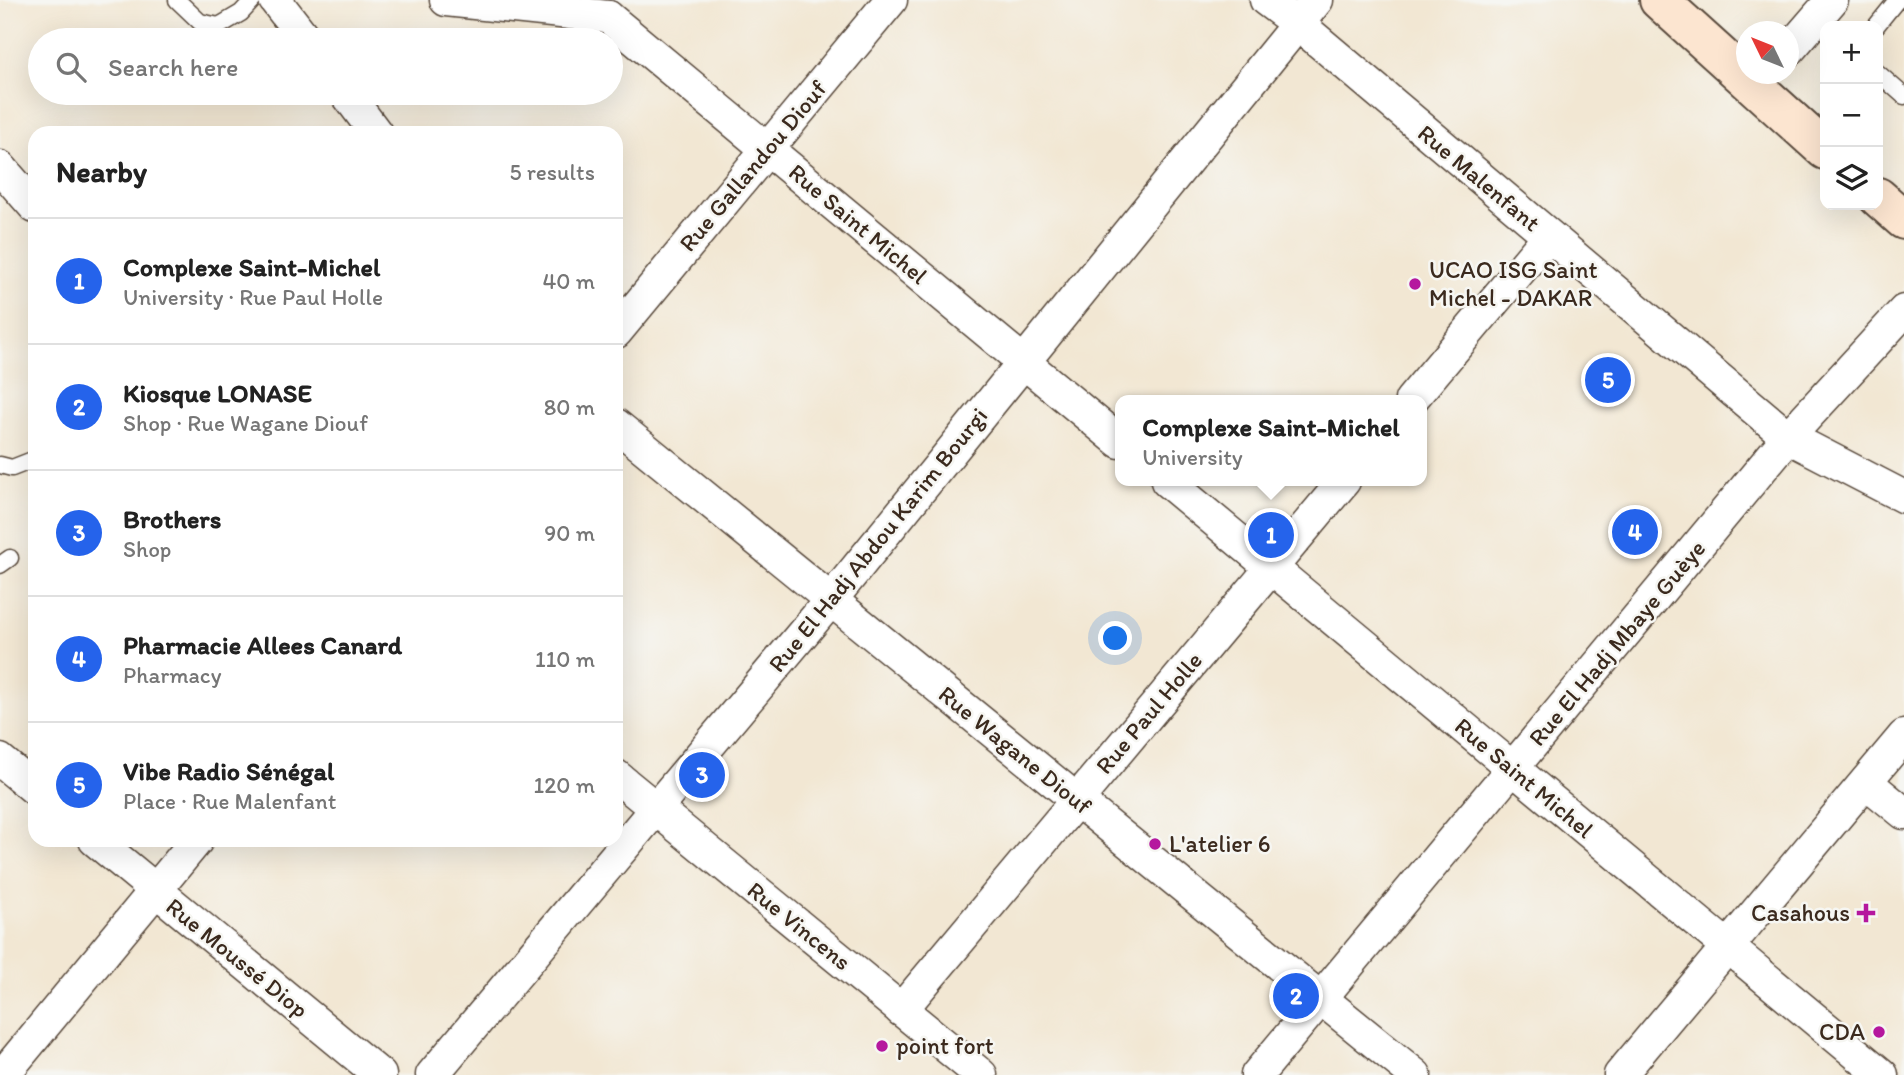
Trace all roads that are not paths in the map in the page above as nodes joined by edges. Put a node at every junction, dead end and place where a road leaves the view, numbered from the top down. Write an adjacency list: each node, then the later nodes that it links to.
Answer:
1 (177, 0): 2 (lane)
2 (253, 0)
3 (275, 0): 13 (street)
4 (446, 0): 10 (street)
5 (891, 0): 22 (street, Rue Gallandou Diouf)
6 (1266, 0): 11 (street, Rue Malenfant)
7 (1659, 0): 15 (street)
8 (1832, 0): 14 (street)
9 (1897, 0): 12 (lane)
10 (609, 9): 22 (street, Rue Saint Michel)
11 (1307, 11): 27 (street, Rue Malenfant); 30 (street, Rue El Hadj Abdou Karim Bourgi)
12 (1879, 21)
13 (297, 28)
14 (1799, 38)
15 (1736, 60)
16 (1883, 77): 18 (lane)
17 (1766, 84): 21 (street)
18 (1904, 96)
19 (355, 105): 20 (street)
20 (371, 126)
21 (1822, 147)
22 (767, 149): 29 (street, Rue Gallandou Diouf); 30 (street, Rue Saint Michel)
23 (0, 167): 24 (street)
24 (28, 199)
25 (1883, 202): 26 (street)
26 (1904, 221)
27 (1548, 237): 31 (street); 34 (street, Rue Malenfant)
28 (1904, 311): 34 (street, Rue El Hadj Mbaye Guèye)
29 (623, 324)
30 (1024, 362): 33 (street, Rue Saint Michel); 41 (street, Rue El Hadj Abdou Karim Bourgi)
31 (1415, 395)
32 (623, 431): 41 (street, Rue Wagane Diouf)
33 (1115, 437)
34 (1788, 437): 39 (street, Rue Malenfant); 44 (street, Rue El Hadj Mbaye Guèye)
35 (28, 462): 36 (lane)
36 (0, 465)
37 (1173, 486): 40 (street, Rue Saint Michel)
38 (1339, 486): 40 (street, Rue Paul Holle)
39 (1904, 497)
40 (1271, 568): 44 (street, Rue Saint Michel); 48 (street, Rue Paul Holle)
41 (830, 601): 48 (street, Rue Wagane Diouf); 49 (street, Rue El Hadj Abdou Karim Bourgi)
42 (1904, 736): 46 (street)
43 (0, 760): 47 (street)
44 (1513, 768): 56 (street, Rue Saint Michel); 57 (street, Rue El Hadj Mbaye Guèye)
45 (623, 782): 49 (street, Rue Vincens)
46 (1866, 782): 50 (street); 56 (street)
47 (28, 783)
48 (1077, 800): 57 (street, Rue Wagane Diouf); 58 (street, Rue Paul Holle)
49 (655, 808): 51 (street, Rue El Hadj Abdou Karim Bourgi); 58 (street, Rue Vincens)
50 (1904, 813)
51 (623, 846)
52 (103, 847): 55 (street, Rue Moussé Diop)
53 (191, 847): 55 (street)
54 (622, 847): 61 (street, Rue El Hadj Abdou Karim Bourgi)
55 (155, 890): 59 (street); 60 (street, Rue Moussé Diop)
56 (1727, 946): 65 (street); 66 (street, Rue Saint Michel)
57 (1321, 999): 63 (street, Rue El Hadj Mbaye Guèye); 64 (street, Rue Wagane Diouf)
58 (901, 1010): 62 (street, Rue Vincens)
59 (3, 1075)
60 (380, 1075)
61 (432, 1075)
62 (981, 1075)
63 (1257, 1075)
64 (1415, 1075)
65 (1620, 1075)
66 (1882, 1075)

